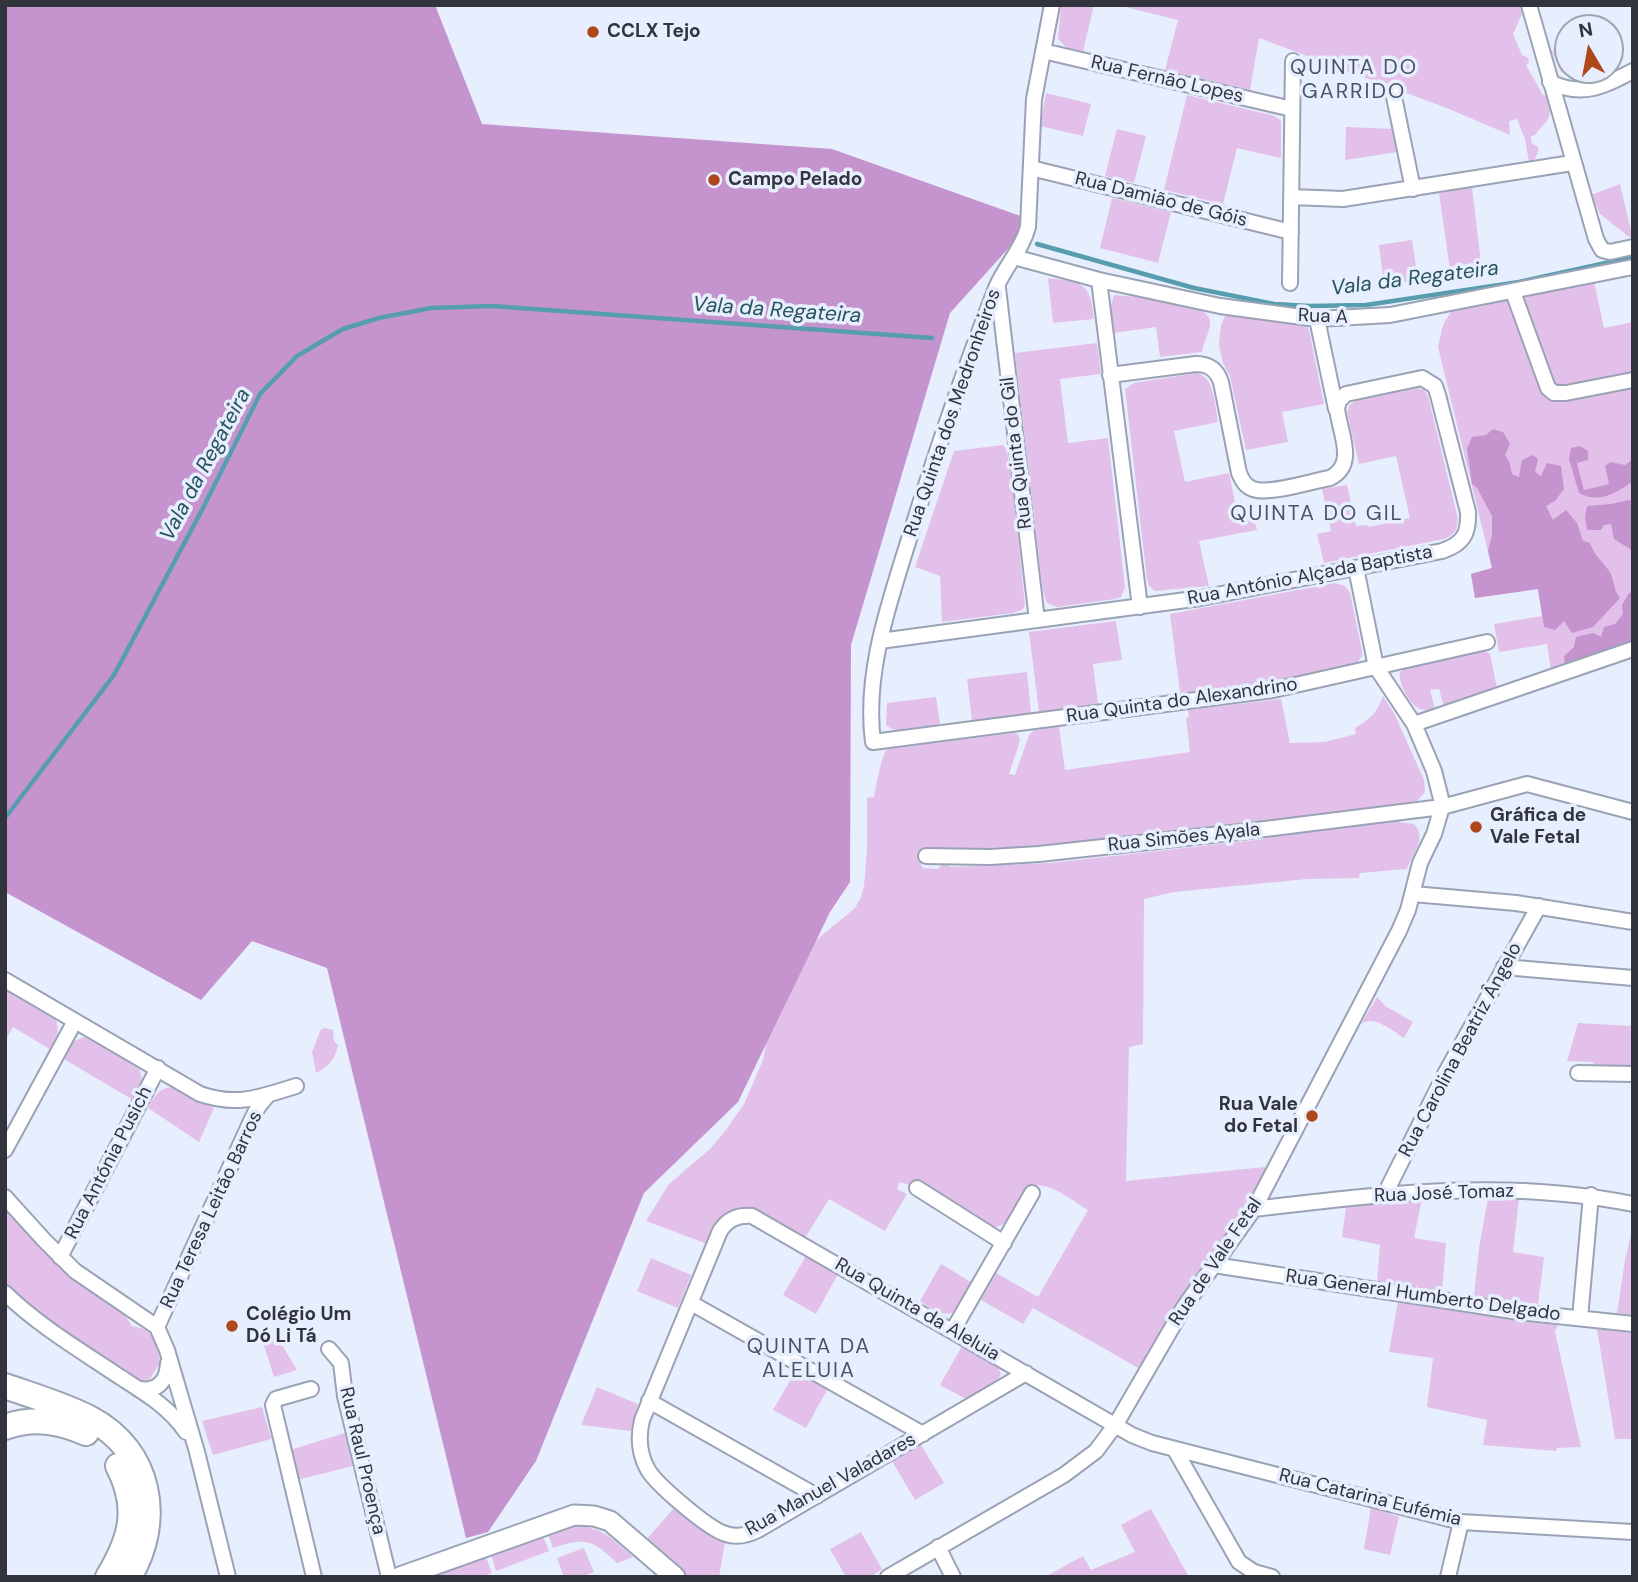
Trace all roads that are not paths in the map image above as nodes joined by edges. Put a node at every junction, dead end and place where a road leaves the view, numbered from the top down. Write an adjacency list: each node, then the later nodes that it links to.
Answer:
1 (1052, 5): 3 (street, Rua Quinta dos Medronheiros)
2 (1529, 5): 6 (street)
3 (1043, 51): 8 (street, Rua Fernão Lopes); 10 (street, Rua Quinta dos Medronheiros)
4 (1293, 61): 8 (street)
5 (1633, 71): 6 (street)
6 (1550, 82): 9 (street)
7 (1394, 92): 11 (street)
8 (1292, 109): 12 (street)
9 (1573, 163): 11 (street); 14 (street)
10 (1031, 168): 13 (street, Rua Damião de Góis); 15 (street, Rua Quinta dos Medronheiros)
11 (1413, 189): 12 (street)
12 (1291, 197): 13 (street)
13 (1291, 232): 18 (street)
14 (1633, 247)
15 (1014, 257): 17 (street, Rua A); 19 (street, Rua Quinta dos Medronheiros)
16 (1633, 267): 20 (street, Rua A)
17 (1099, 281): 21 (street, Rua A); 22 (street)
18 (1290, 283)
19 (997, 285): 27 (street, Rua Quinta do Gil); 28 (street, Rua Quinta dos Medronheiros)
20 (1513, 292): 21 (street, Rua A); 23 (street)
21 (1317, 318): 24 (street)
22 (1110, 375): 24 (street); 26 (street)
23 (1633, 380)
24 (1338, 417): 25 (street, Rua António Alçada Baptista)
25 (1356, 568): 26 (street, Rua António Alçada Baptista); 31 (street)
26 (1140, 607): 27 (street, Rua António Alçada Baptista)
27 (1037, 620): 28 (street, Rua António Alçada Baptista)
28 (880, 641): 33 (street, Rua Quinta dos Medronheiros)
29 (1488, 642): 31 (street, Rua Quinta do Alexandrino)
30 (1633, 649): 32 (street)
31 (1376, 667): 32 (street); 33 (street, Rua Quinta do Alexandrino)
32 (1414, 724): 34 (street)
33 (873, 742)
34 (1441, 807): 35 (street, Rua Simões Ayala); 36 (street, Rua Simões Ayala); 37 (street, Rua de Vale Fetal)
35 (1633, 812)
36 (926, 856)
37 (1413, 894): 38 (street); 56 (street, Rua de Vale Fetal)
38 (1539, 906): 39 (street); 40 (street, Rua Carolina Beatriz Ângelo)
39 (1633, 922)
40 (1504, 967): 41 (street); 52 (street, Rua Carolina Beatriz Ângelo)
41 (1633, 978)
42 (5, 980): 43 (street)
43 (75, 1021): 44 (street); 49 (street)
44 (158, 1069): 48 (street); 59 (street, Rua Antónia Pusich)
45 (1578, 1073): 46 (street)
46 (1633, 1074)
47 (296, 1086): 48 (street)
48 (269, 1094): 65 (street, Rua Teresa Leitão Barros)
49 (5, 1150)
50 (917, 1188): 58 (street)
51 (1032, 1193): 58 (street)
52 (1385, 1194): 53 (street, Rua José Tomaz); 56 (street, Rua José Tomaz)
53 (1591, 1195): 55 (street, Rua José Tomaz); 63 (street)
54 (5, 1197): 59 (street)
55 (1633, 1204)
56 (1254, 1209): 60 (street, Rua de Vale Fetal)
57 (720, 1231): 62 (street, Rua Manuel Valadares); 66 (street, Rua Quinta da Aleluia)
58 (1004, 1243): 66 (street)
59 (60, 1257): 65 (street)
60 (1214, 1265): 63 (street, Rua General Humberto Delgado); 74 (street, Rua de Vale Fetal)
61 (5, 1293): 71 (street)
62 (691, 1303): 73 (street, Rua Manuel Valadares); 76 (street)
63 (1580, 1318): 64 (street, Rua General Humberto Delgado)
64 (1633, 1324)
65 (157, 1327): 68 (street)
66 (953, 1330): 69 (street, Rua Quinta da Aleluia)
67 (330, 1349): 87 (street, Rua Raul Proença)
68 (167, 1350): 71 (street); 78 (street)
69 (1026, 1373): 74 (street, Rua Quinta da Aleluia); 76 (street, Rua Manuel Valadares)
70 (5, 1386): 84 (highway)
71 (138, 1389): 78 (street)
72 (311, 1389): 86 (street)
73 (649, 1401): 79 (street); 79 (street, Rua Manuel Valadares)
74 (1116, 1424): 77 (street, Rua Catarina Eufémia); 82 (street, Rua de Vale Fetal)
75 (5, 1427): 83 (highway)
76 (923, 1434): 79 (street, Rua Manuel Valadares)
77 (1175, 1450): 80 (street, Rua Catarina Eufémia); 92 (street)
78 (197, 1452): 85 (street)
79 (817, 1496)
80 (1461, 1522): 81 (street, Rua Catarina Eufémia); 93 (street)
81 (1633, 1532)
82 (937, 1547): 90 (street, Rua de Vale Fetal); 91 (street)
83 (108, 1577)
84 (129, 1577)
85 (228, 1577)
86 (314, 1577)
87 (389, 1577)
88 (400, 1577): 89 (street)
89 (675, 1577)
90 (888, 1577)
91 (953, 1577)
92 (1272, 1577)
93 (1448, 1577)

